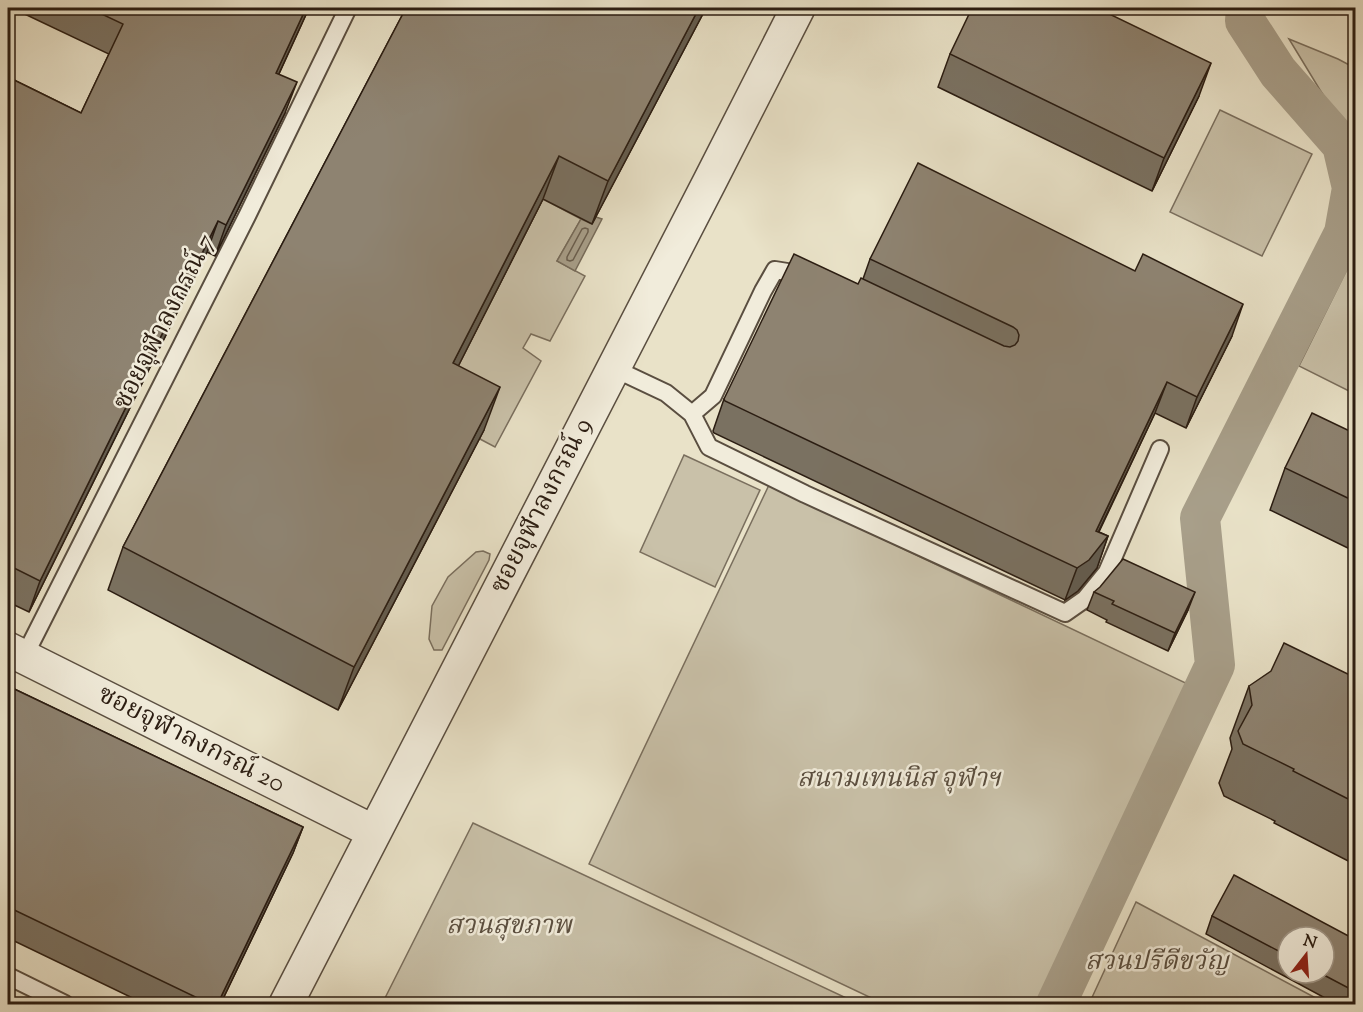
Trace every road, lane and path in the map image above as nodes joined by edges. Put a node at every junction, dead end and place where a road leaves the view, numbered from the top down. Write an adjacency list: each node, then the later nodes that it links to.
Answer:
1 (348, 8): 7 (lane, ซอยจุฬาลงกรณ์ 7)
2 (798, 8): 4 (street, ซอยจุฬาลงกรณ์ 9)
3 (822, 283): 5 (lane)
4 (613, 368): 5 (lane); 8 (street, ซอยจุฬาลงกรณ์ 9)
5 (692, 414): 6 (lane)
6 (1160, 449)
7 (16, 653): 8 (street, ซอยจุฬาลงกรณ์ 20)
8 (374, 832): 11 (street, ซอยจุฬาลงกรณ์ 9)
9 (8, 976): 10 (lane)
10 (65, 1005)
11 (286, 1005)

